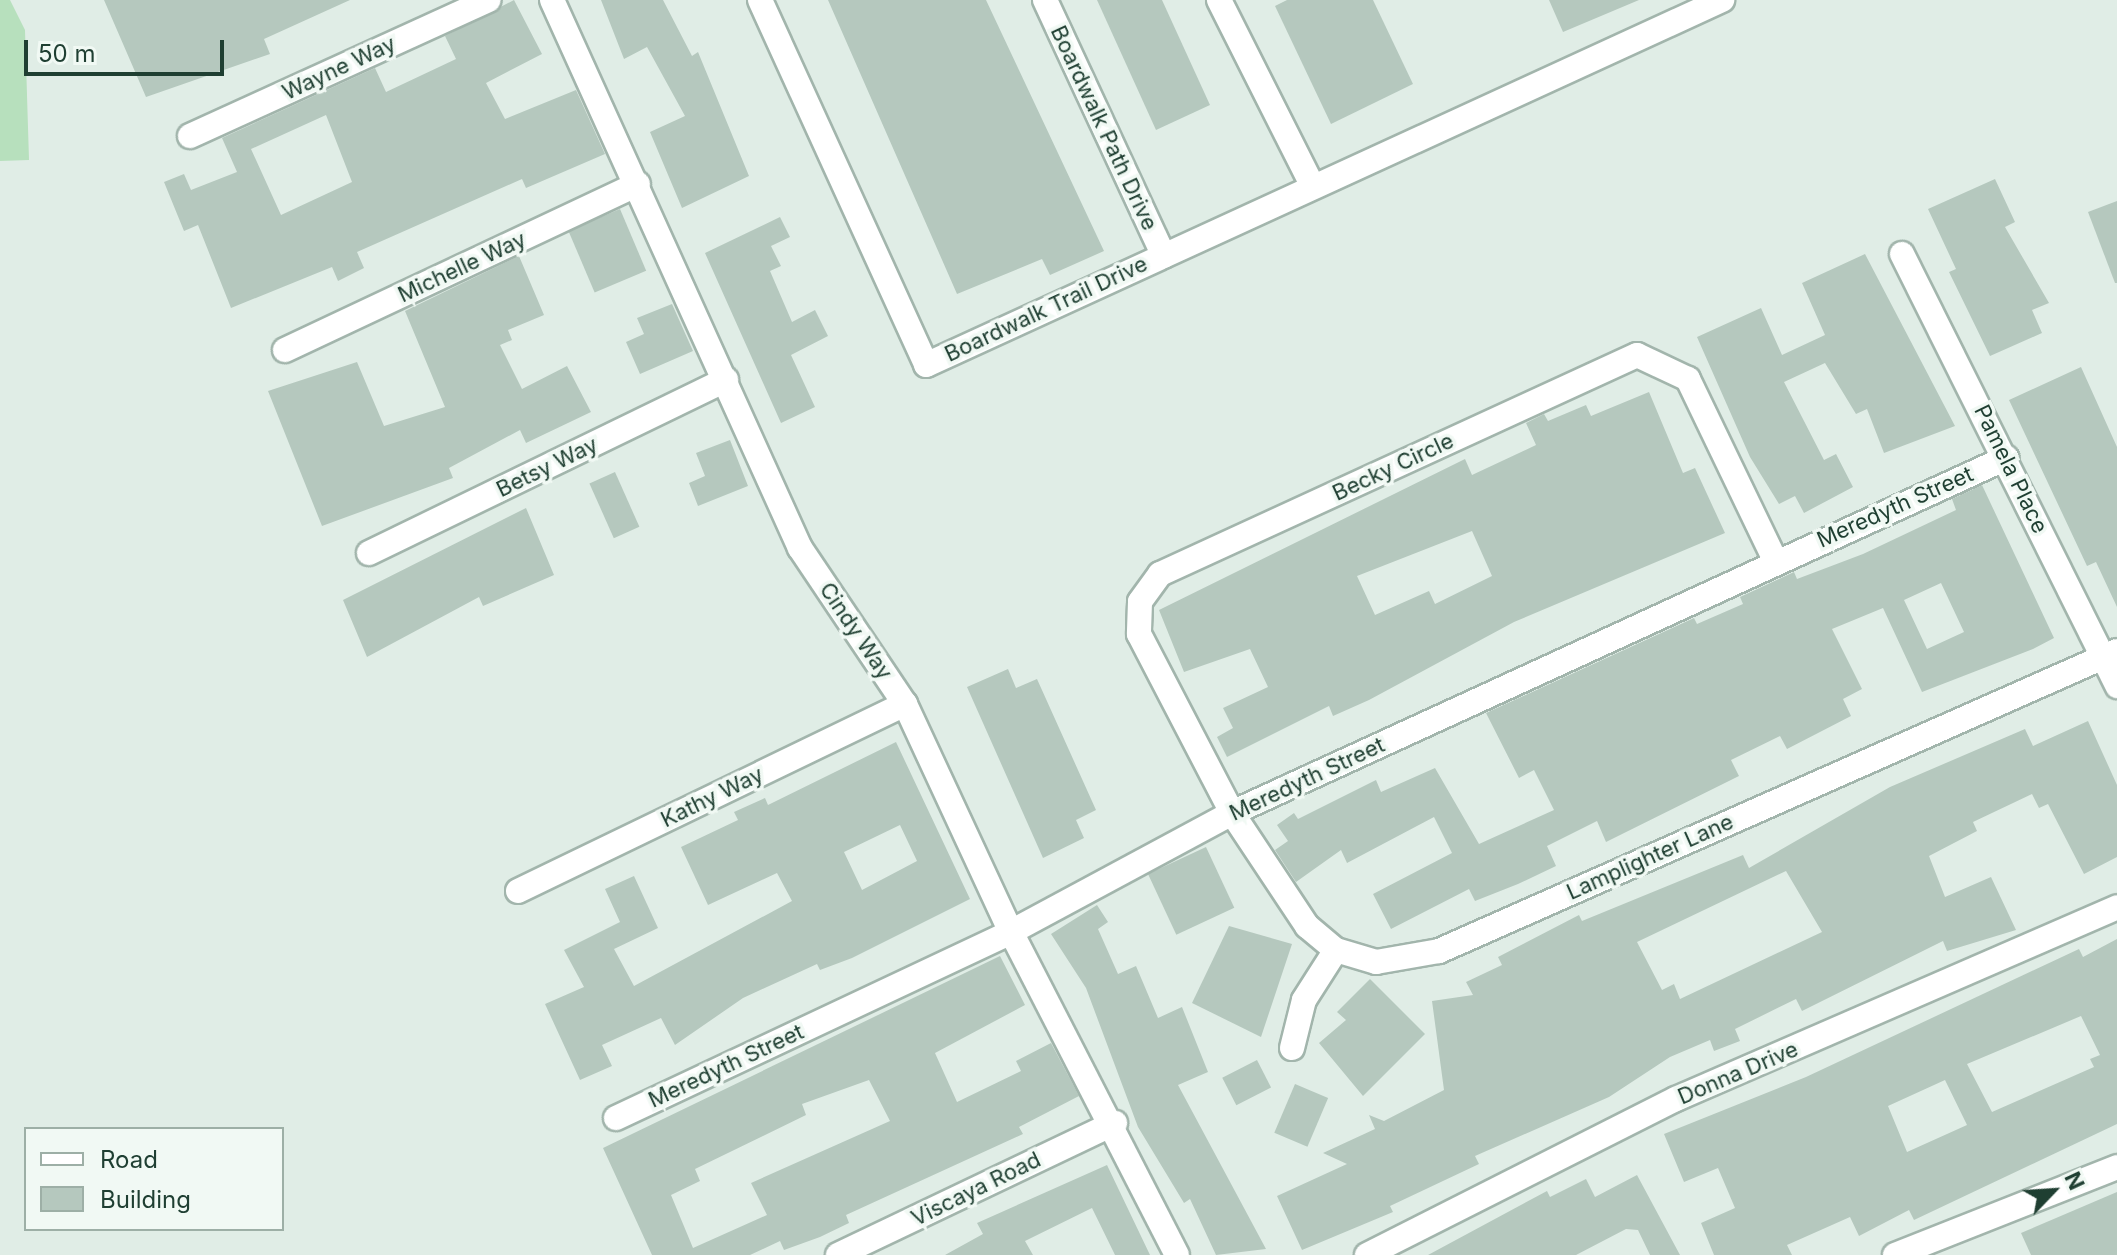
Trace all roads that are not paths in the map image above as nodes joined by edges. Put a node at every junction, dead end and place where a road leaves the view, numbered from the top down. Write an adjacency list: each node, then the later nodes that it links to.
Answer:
1 (488, 0): 7 (street, Wayne Way)
2 (552, 0): 8 (street, Cindy Way)
3 (760, 0): 11 (street, Boardwalk Trail Drive)
4 (1045, 0): 11 (street, Boardwalk Path Drive)
5 (1219, 0): 9 (street)
6 (1722, 0): 9 (street, Boardwalk Trail Drive)
7 (190, 136)
8 (638, 184): 12 (street, Michelle Way); 13 (street, Cindy Way)
9 (1313, 187): 11 (street, Boardwalk Trail Drive)
10 (1902, 254): 14 (street, Pamela Place)
11 (1164, 256)
12 (285, 350)
13 (726, 380): 15 (street, Betsy Way); 19 (street, Cindy Way)
14 (2006, 458): 16 (street, Meredyth Street); 17 (street, Pamela Place)
15 (369, 553)
16 (1775, 560): 20 (street, Meredyth Street); 20 (street, Becky Circle)
17 (2110, 654): 18 (street, Pamela Place); 24 (street, Lamplighter Lane)
18 (2117, 686)
19 (905, 704): 21 (street, Kathy Way); 23 (street, Cindy Way)
20 (1232, 813): 23 (street, Meredyth Street); 24 (street, Lamplighter Lane)
21 (518, 891)
22 (2117, 907): 31 (street, Donna Drive)
23 (1011, 932): 26 (street, Meredyth Street); 27 (street, Cindy Way)
24 (1336, 950): 25 (street)
25 (1292, 1048)
26 (616, 1118)
27 (1115, 1123): 29 (street, Viscaya Road); 30 (street, Cindy Way)
28 (2117, 1167): 32 (street)
29 (838, 1255)
30 (1177, 1255)
31 (1367, 1255)
32 (1895, 1255)

